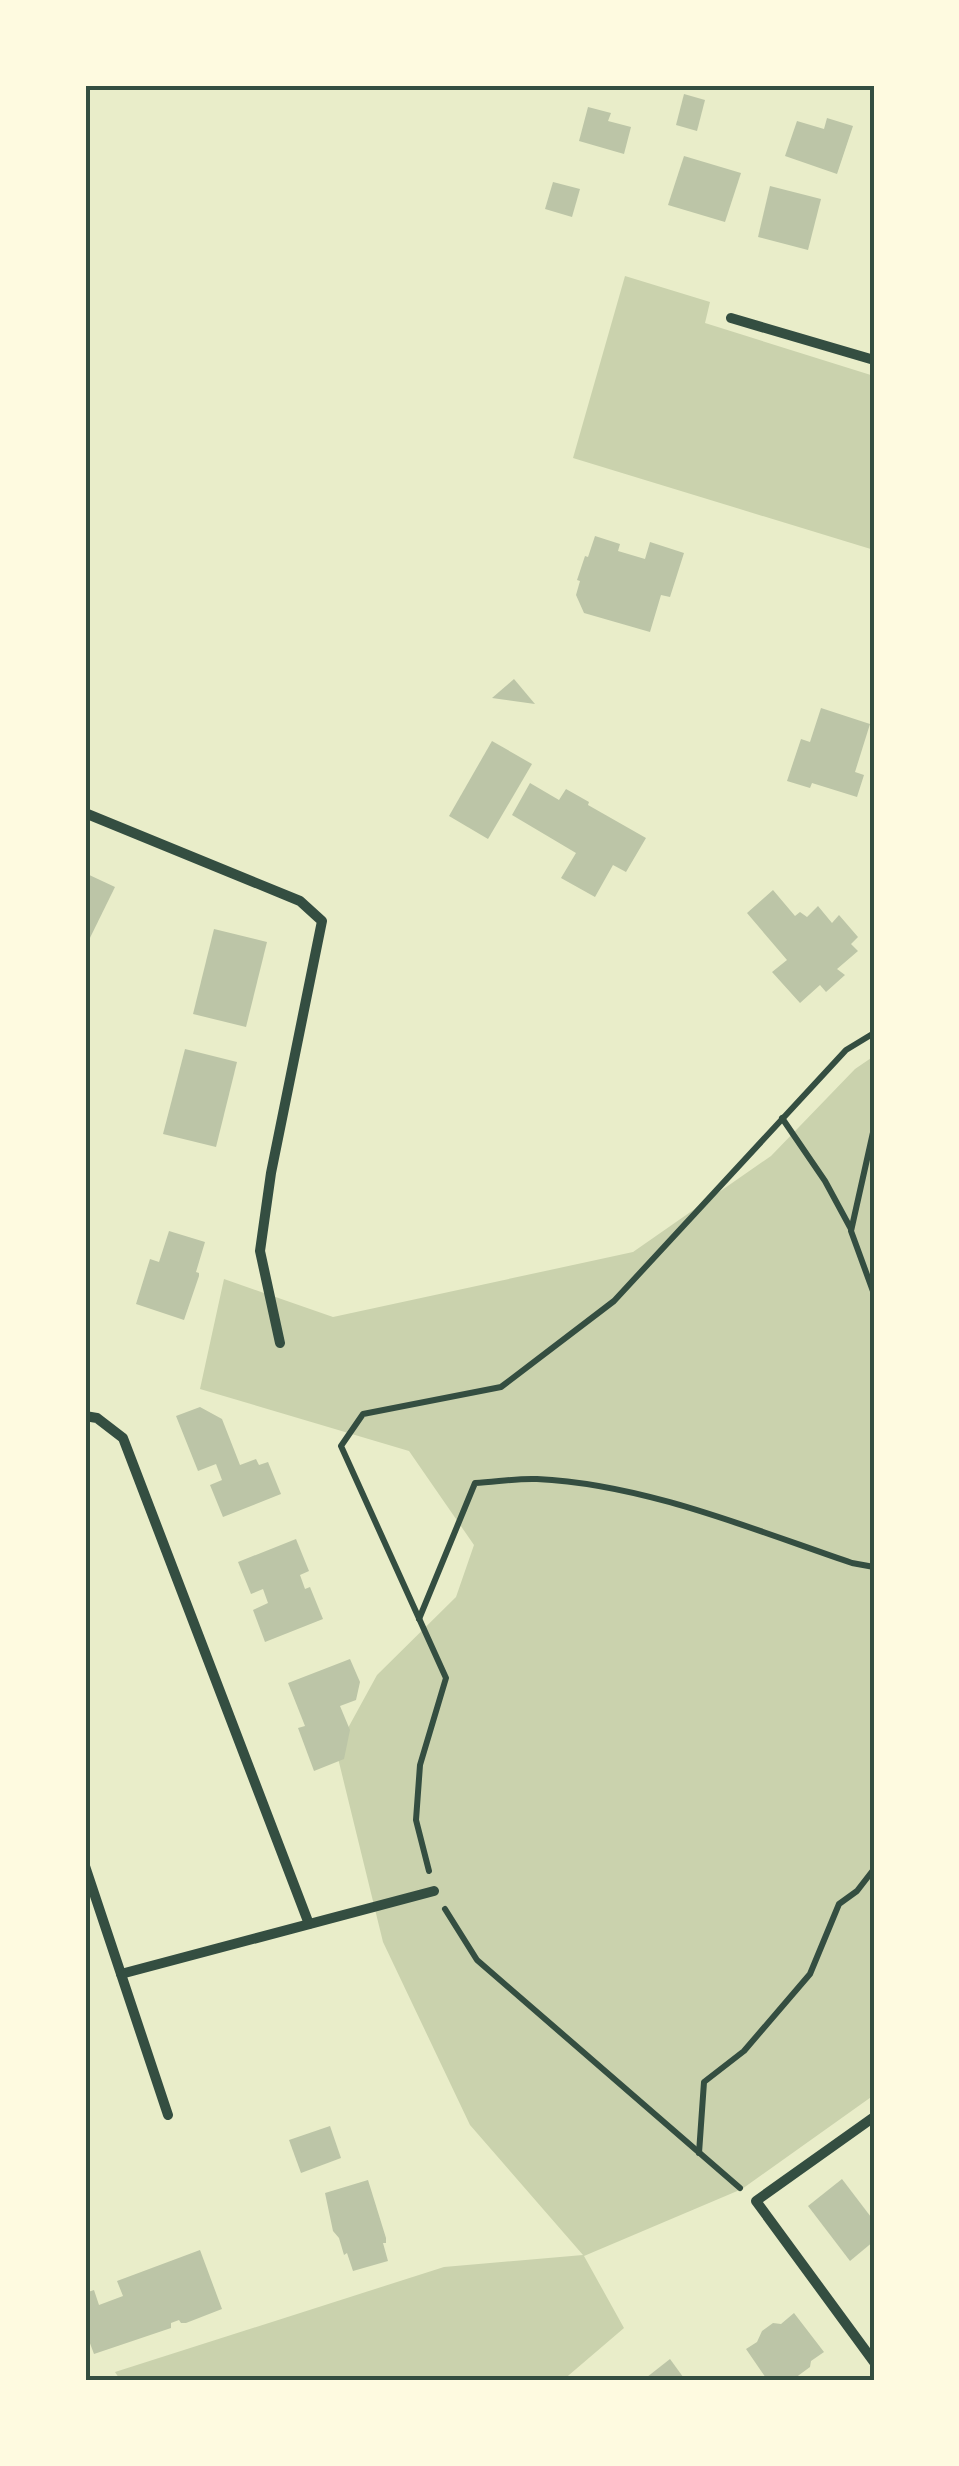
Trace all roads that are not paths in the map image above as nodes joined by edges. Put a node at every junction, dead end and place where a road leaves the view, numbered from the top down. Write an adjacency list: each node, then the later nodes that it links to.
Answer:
1 (731, 318): 2 (street)
2 (874, 360)
3 (85, 813): 4 (street)
4 (280, 1343)
5 (85, 1416): 8 (street)
6 (85, 1866): 9 (street)
7 (434, 1891): 8 (street)
8 (310, 1924): 9 (street)
9 (122, 1974): 10 (street)
10 (168, 2114)
11 (874, 2117): 12 (street)
12 (874, 2362)

